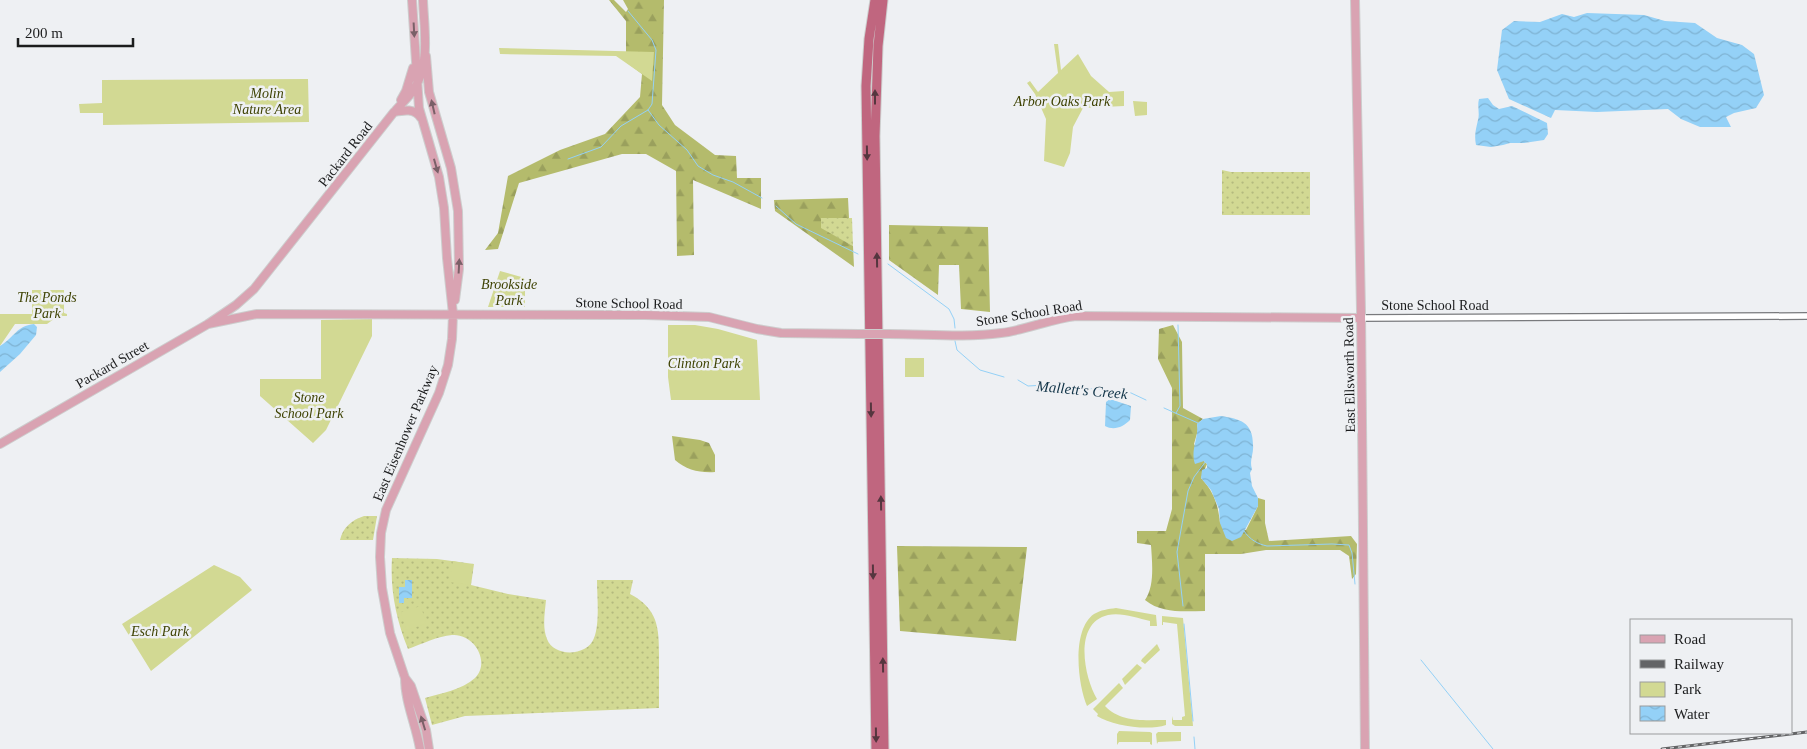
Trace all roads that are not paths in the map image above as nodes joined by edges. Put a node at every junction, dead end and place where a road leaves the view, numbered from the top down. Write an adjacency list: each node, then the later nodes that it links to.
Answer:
1 (412, 0): 7 (main road, one-way to 7)
2 (423, 0): 6 (main road, Packard Road)
3 (875, 0): 25 (highway, one-way to 25)
4 (884, 0): 26 (highway, one-way to 4)
5 (1355, 0): 19 (main road, East Ellsworth Road)
6 (426, 56): 8 (main road, Packard Road); 12 (main road, East Eisenhower Parkway, one-way to 6)
7 (415, 59): 8 (main road, East Eisenhower Parkway); 9 (main road)
8 (416, 85): 9 (main road, Packard Road); 10 (main road, East Eisenhower Parkway)
9 (395, 111): 10 (main road); 15 (main road, Packard Road)
10 (422, 119): 11 (main road, East Eisenhower Parkway)
11 (427, 137): 12 (main road); 13 (main road, East Eisenhower Parkway, one-way to 13)
12 (446, 153): 14 (main road, East Eisenhower Parkway)
13 (442, 188): 14 (main road); 17 (main road, East Eisenhower Parkway)
14 (458, 211): 17 (main road, East Eisenhower Parkway, one-way to 14)
15 (236, 305): 16 (main road); 20 (main road, Packard Street)
16 (257, 314): 17 (main road, Stone School Road); 20 (main road)
17 (453, 314): 19 (main road, Stone School Road, bridge); 22 (main road, East Eisenhower Parkway)
18 (1807, 316): 19 (street, Stone School Road)
19 (1361, 318): 27 (main road, East Ellsworth Road)
20 (208, 324): 21 (main road, Packard Street)
21 (0, 444)
22 (405, 678): 23 (main road, East Eisenhower Parkway); 24 (main road, East Eisenhower Parkway, one-way to 22)
23 (420, 749)
24 (429, 749)
25 (876, 749)
26 (884, 749)
27 (1365, 749)

